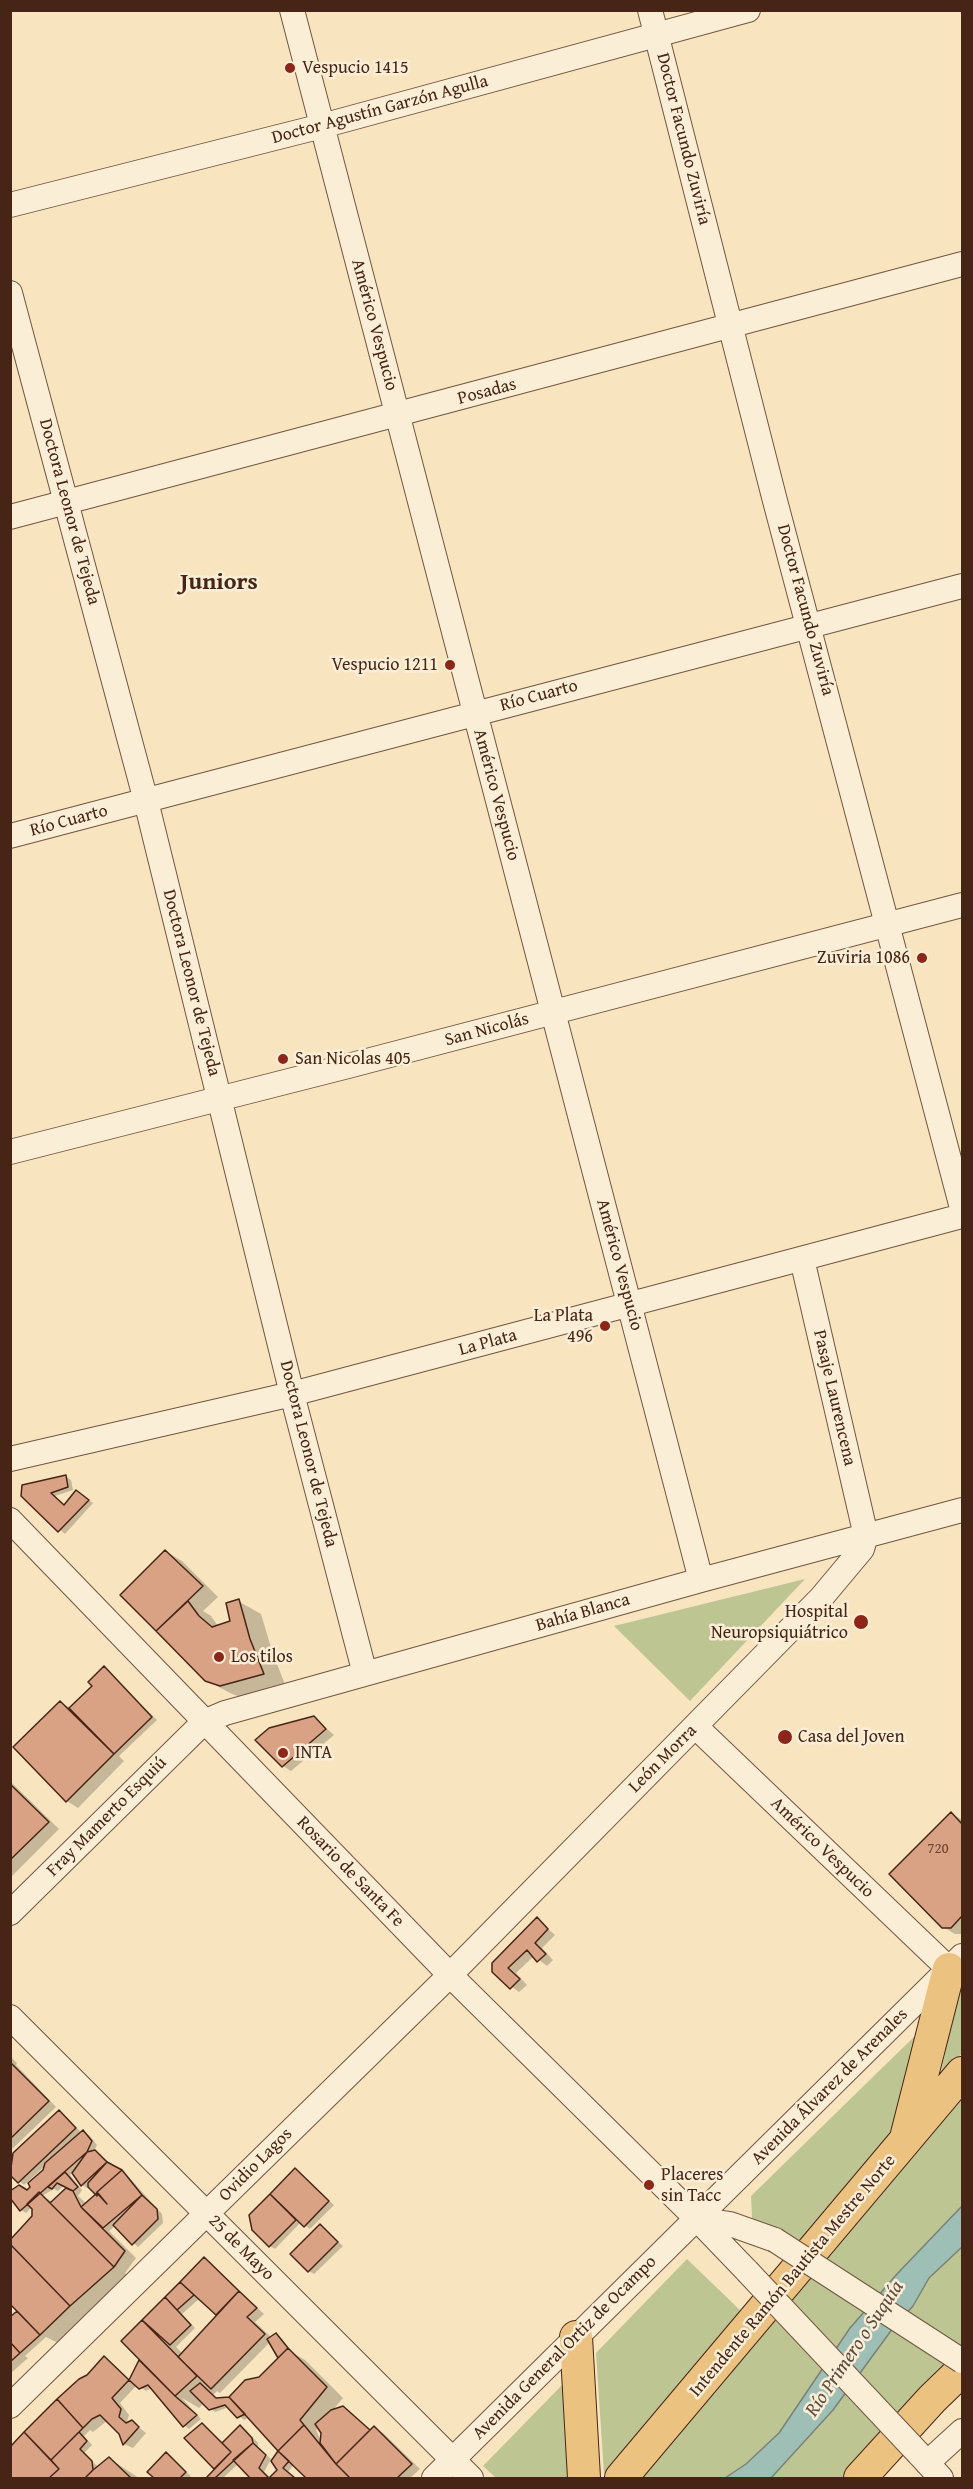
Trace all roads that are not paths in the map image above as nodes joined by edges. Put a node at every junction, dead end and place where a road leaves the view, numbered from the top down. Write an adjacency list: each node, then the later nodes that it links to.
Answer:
1 (292, 10): 5 (street, Américo Vespucio)
2 (650, 10): 4 (street, Doctor Facundo Zuviría)
3 (748, 10): 4 (street, Doctor Agustín Garzón Agulla)
4 (657, 35): 5 (street, Doctor Agustín Garzón Agulla); 9 (street, Doctor Facundo Zuviría)
5 (322, 126): 6 (street, Doctor Agustín Garzón Agulla); 10 (street, Américo Vespucio)
6 (10, 205)
7 (963, 264): 9 (street, Posadas)
8 (10, 293): 11 (street, Doctora Leonor de Tejeda)
9 (730, 327): 10 (street, Posadas); 14 (street, Doctor Facundo Zuviría)
10 (398, 416): 11 (street, Posadas); 15 (street, Américo Vespucio)
11 (66, 503): 12 (street, Posadas); 16 (street, Doctora Leonor de Tejeda)
12 (10, 517)
13 (963, 586): 14 (street, Río Cuarto)
14 (809, 625): 15 (street, Río Cuarto); 19 (street, Doctor Facundo Zuviría)
15 (475, 713): 16 (street, Río Cuarto); 20 (street, Américo Vespucio)
16 (146, 801): 17 (street, Río Cuarto); 21 (street, Doctora Leonor de Tejeda)
17 (10, 836)
18 (963, 904): 19 (street, San Nicolás)
19 (888, 924): 20 (street, San Nicolás); 23 (street, Doctor Facundo Zuviría)
20 (553, 1013): 21 (street, San Nicolás); 26 (street, Américo Vespucio)
21 (220, 1098): 22 (street, San Nicolás); 27 (street, Doctora Leonor de Tejeda)
22 (10, 1152)
23 (963, 1208)
24 (963, 1216): 25 (street, La Plata)
25 (802, 1259): 26 (street, La Plata); 31 (street, Pasaje Laurencena)
26 (630, 1306): 27 (street, La Plata); 32 (street, Américo Vespucio)
27 (292, 1394): 28 (street, La Plata); 33 (street, Doctora Leonor de Tejeda)
28 (10, 1460)
29 (963, 1510): 31 (street, Bahía Blanca)
30 (10, 1520): 34 (street, Rosario de Santa Fe)
31 (866, 1536): 32 (street, Bahía Blanca); 35 (street, León Morra)
32 (701, 1580): 33 (street, Bahía Blanca)
33 (365, 1674): 34 (street, Bahía Blanca)
34 (204, 1722): 36 (street, Fray Mamerto Esquiú); 38 (street, Rosario de Santa Fe)
35 (695, 1726): 37 (street, Américo Vespucio); 38 (street, León Morra)
36 (10, 1913)
37 (956, 1963): 41 (main road); 43 (street, Avenida Álvarez de Arenales)
38 (450, 1975): 42 (street, Ovidio Lagos); 43 (street, Rosario de Santa Fe)
39 (10, 2017): 42 (street, 25 de Mayo)
40 (963, 2073): 41 (main road, Intendente Ramón Bautista Mestre Norte)
41 (905, 2144): 54 (main road, Intendente Ramón Bautista Mestre Norte)
42 (207, 2214): 47 (street, Ovidio Lagos); 49 (street, 25 de Mayo)
43 (697, 2219): 44 (street, Avenida General Ortiz de Ocampo); 45 (street, bridge); 50 (street, Rosario de Santa Fe, bridge)
44 (576, 2337): 49 (street, Avenida General Ortiz de Ocampo); 53 (main road)
45 (963, 2361)
46 (963, 2370): 55 (main road)
47 (10, 2406)
48 (963, 2432): 50 (street)
49 (453, 2460): 51 (street, Avenida General Ortiz de Ocampo); 52 (street, 25 de Mayo)
50 (929, 2465)
51 (434, 2478)
52 (471, 2478)
53 (584, 2478)
54 (621, 2478)
55 (860, 2478)

